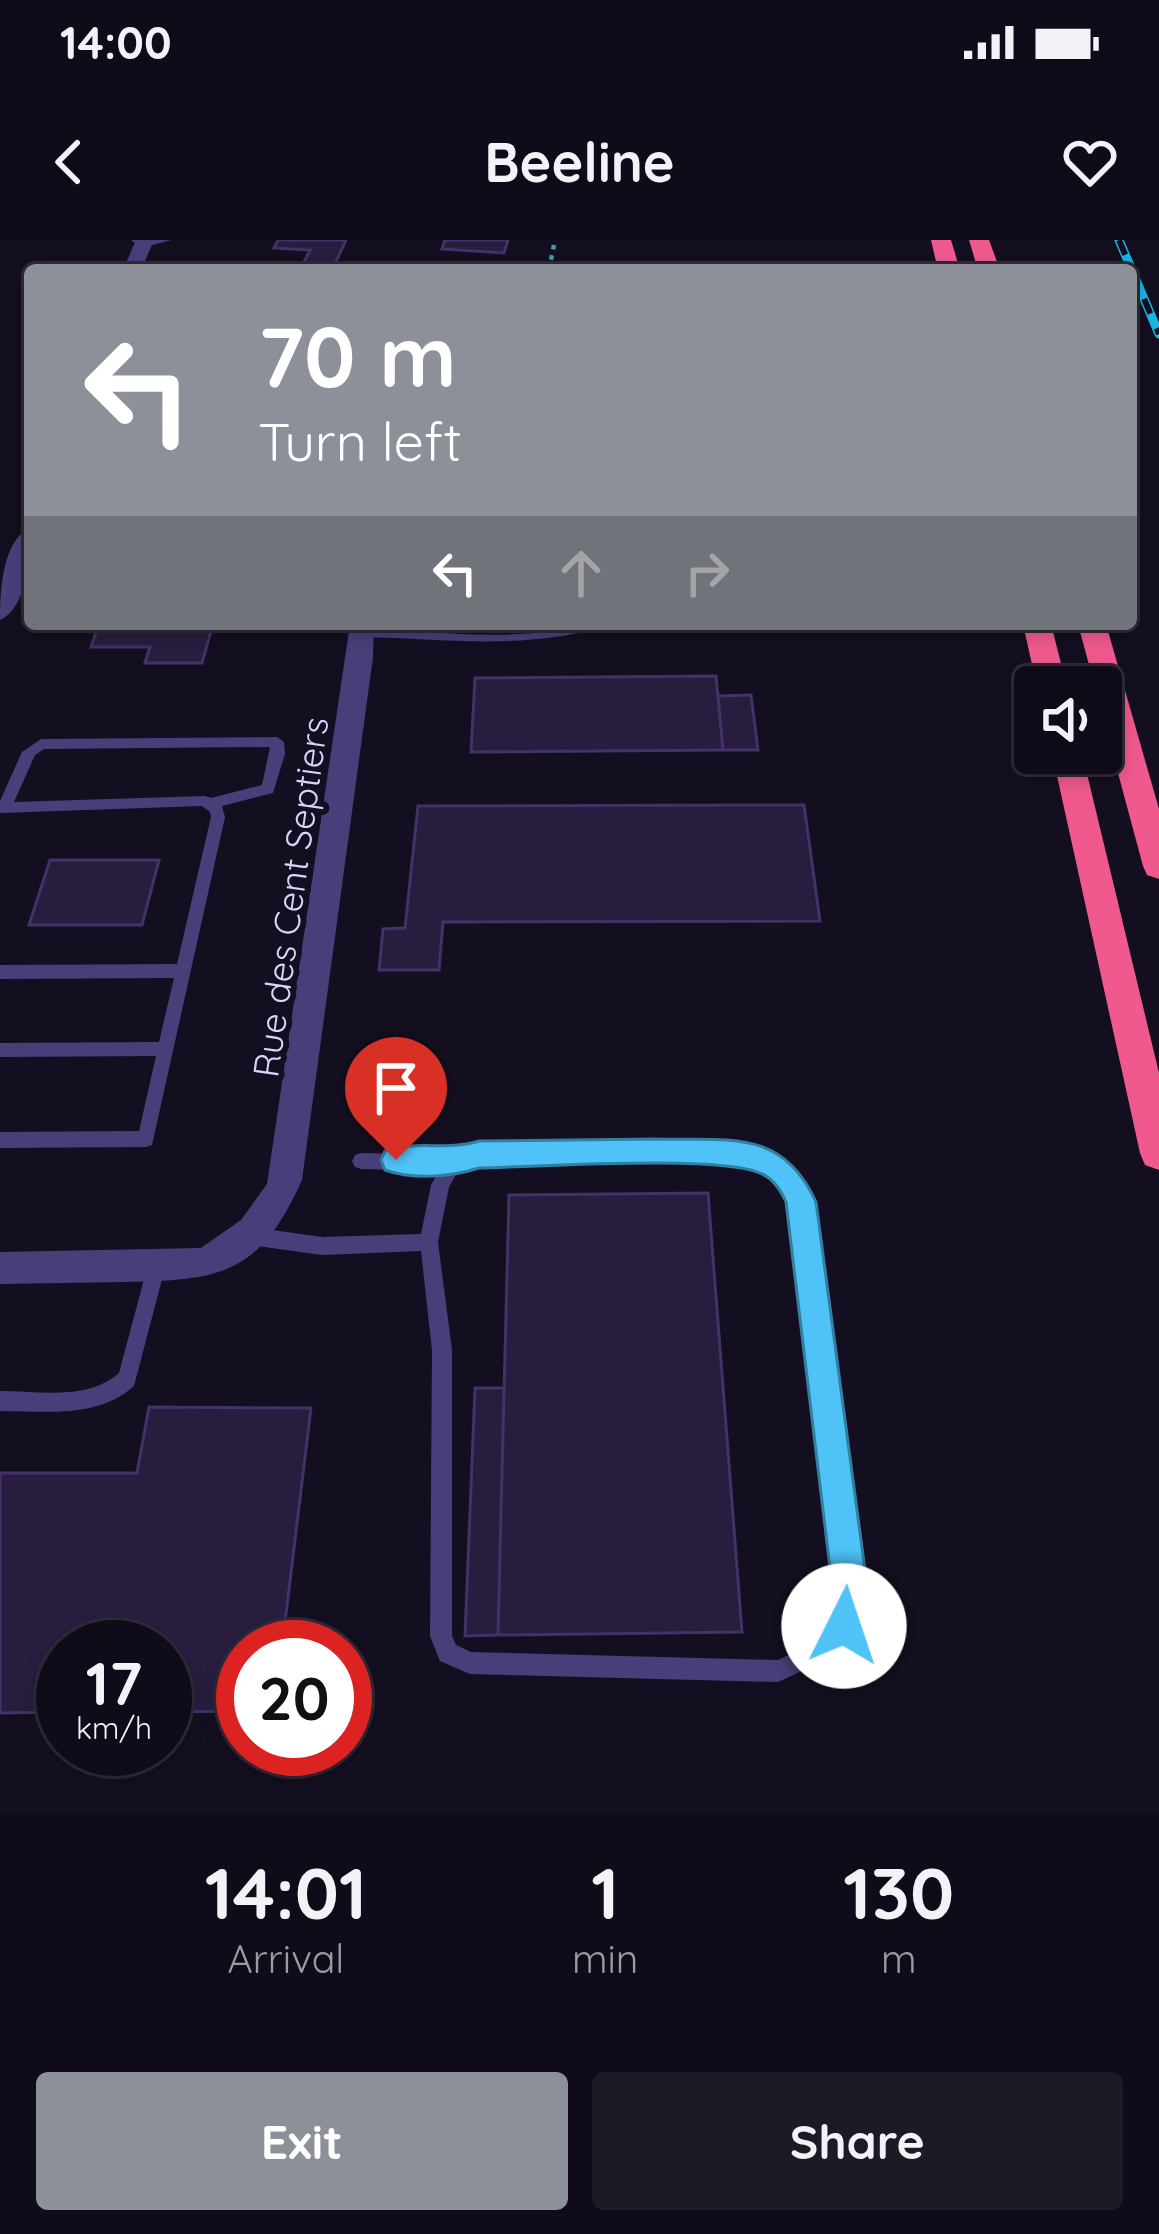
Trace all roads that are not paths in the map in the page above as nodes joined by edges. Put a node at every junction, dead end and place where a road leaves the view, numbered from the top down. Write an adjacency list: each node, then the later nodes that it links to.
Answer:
1 (166, 240): 2 (lane)
2 (141, 242)
3 (24, 551): 4 (street)
4 (0, 612)
5 (362, 630): 25 (street, Rue des Cent Septiers)
6 (380, 630): 11 (lane)
7 (573, 630): 11 (lane)
8 (578, 630): 11 (lane)
9 (1038, 630): 12 (highway)
10 (1094, 630): 16 (highway)
11 (568, 633)
12 (1047, 666)
13 (1072, 774): 22 (highway)
14 (211, 803): 15 (lane); 15 (lane); 17 (lane)
15 (2, 808)
16 (1159, 866)
17 (184, 971): 18 (lane); 20 (lane)
18 (0, 972)
19 (0, 1049): 20 (lane)
20 (166, 1049): 21 (lane)
21 (0, 1140)
22 (1159, 1153)
23 (362, 1161): 24 (lane)
24 (453, 1163): 26 (lane); 26 (lane)
25 (250, 1236): 26 (lane); 28 (street)
26 (429, 1242)
27 (0, 1268): 28 (street)
28 (156, 1268): 29 (lane)
29 (0, 1401)

